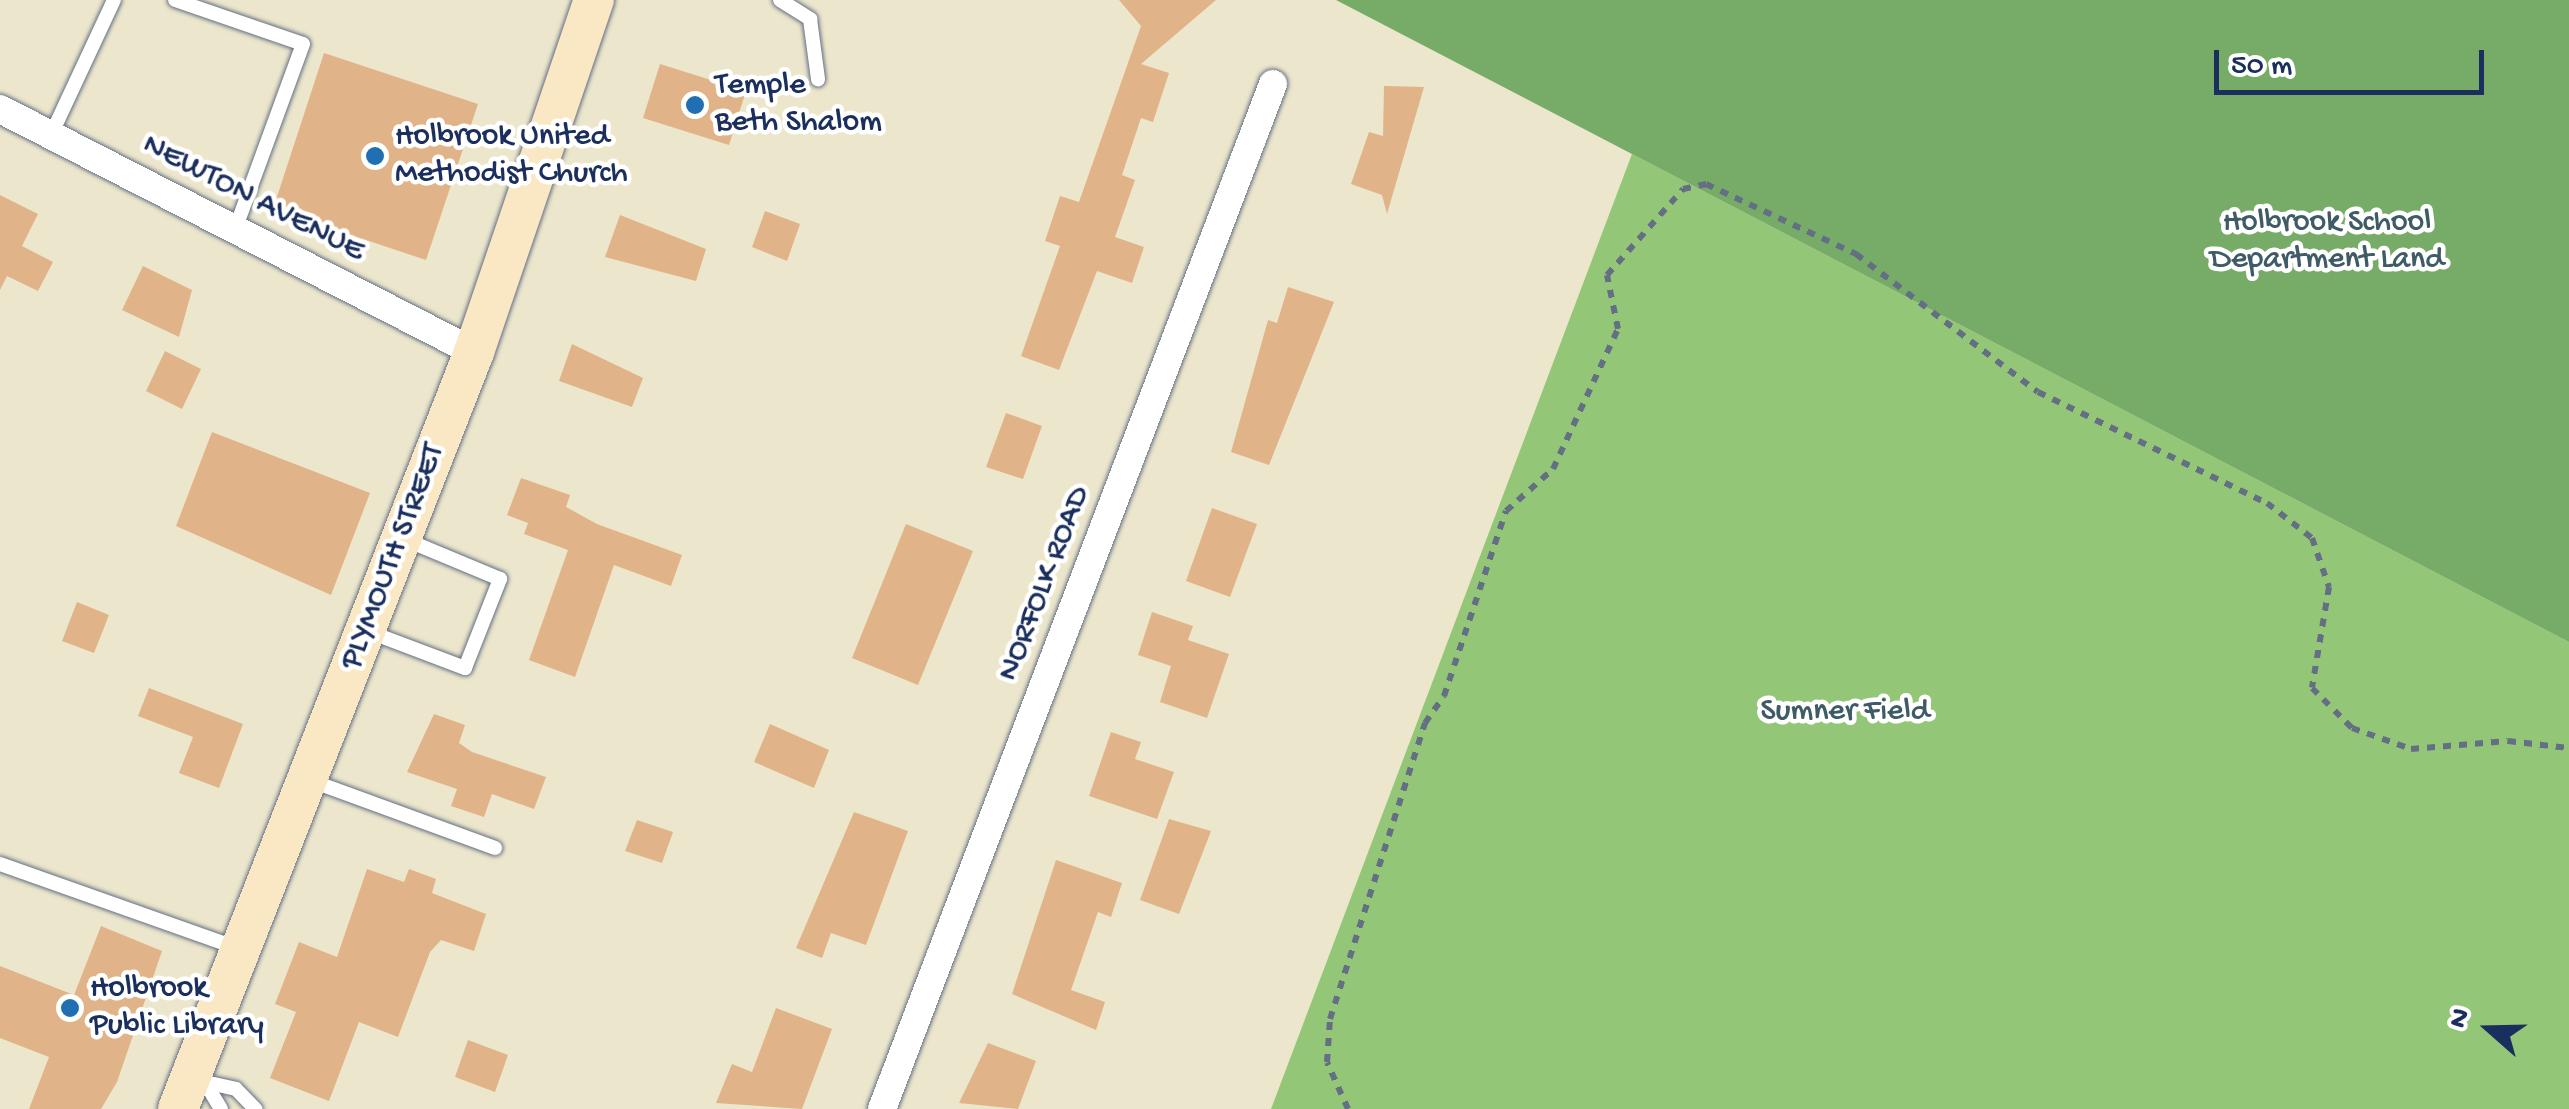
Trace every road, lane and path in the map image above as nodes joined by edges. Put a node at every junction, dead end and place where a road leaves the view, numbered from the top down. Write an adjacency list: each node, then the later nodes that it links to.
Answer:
1 (114, 0): 8 (lane)
2 (175, 0): 9 (lane)
3 (594, 0): 10 (main road, PLYMOUTH STREET)
4 (780, 0): 5 (lane)
5 (818, 79)
6 (1273, 84): 21 (street, NORFOLK ROAD)
7 (0, 109): 8 (street, NEWTON AVENUE)
8 (51, 135): 9 (street, NEWTON AVENUE)
9 (235, 230): 10 (street, NEWTON AVENUE)
10 (474, 352): 11 (main road, PLYMOUTH STREET)
11 (402, 538): 12 (main road, PLYMOUTH STREET); 12 (lane)
12 (366, 631): 14 (main road, PLYMOUTH STREET)
13 (2569, 748): 22 (path)
14 (306, 779): 15 (lane); 17 (main road, PLYMOUTH STREET)
15 (495, 848)
16 (0, 864): 17 (lane)
17 (238, 948): 18 (main road, PLYMOUTH STREET)
18 (191, 1090): 19 (lane); 20 (lane)
19 (221, 1109)
20 (255, 1109)
21 (882, 1109)
22 (1348, 1109)

